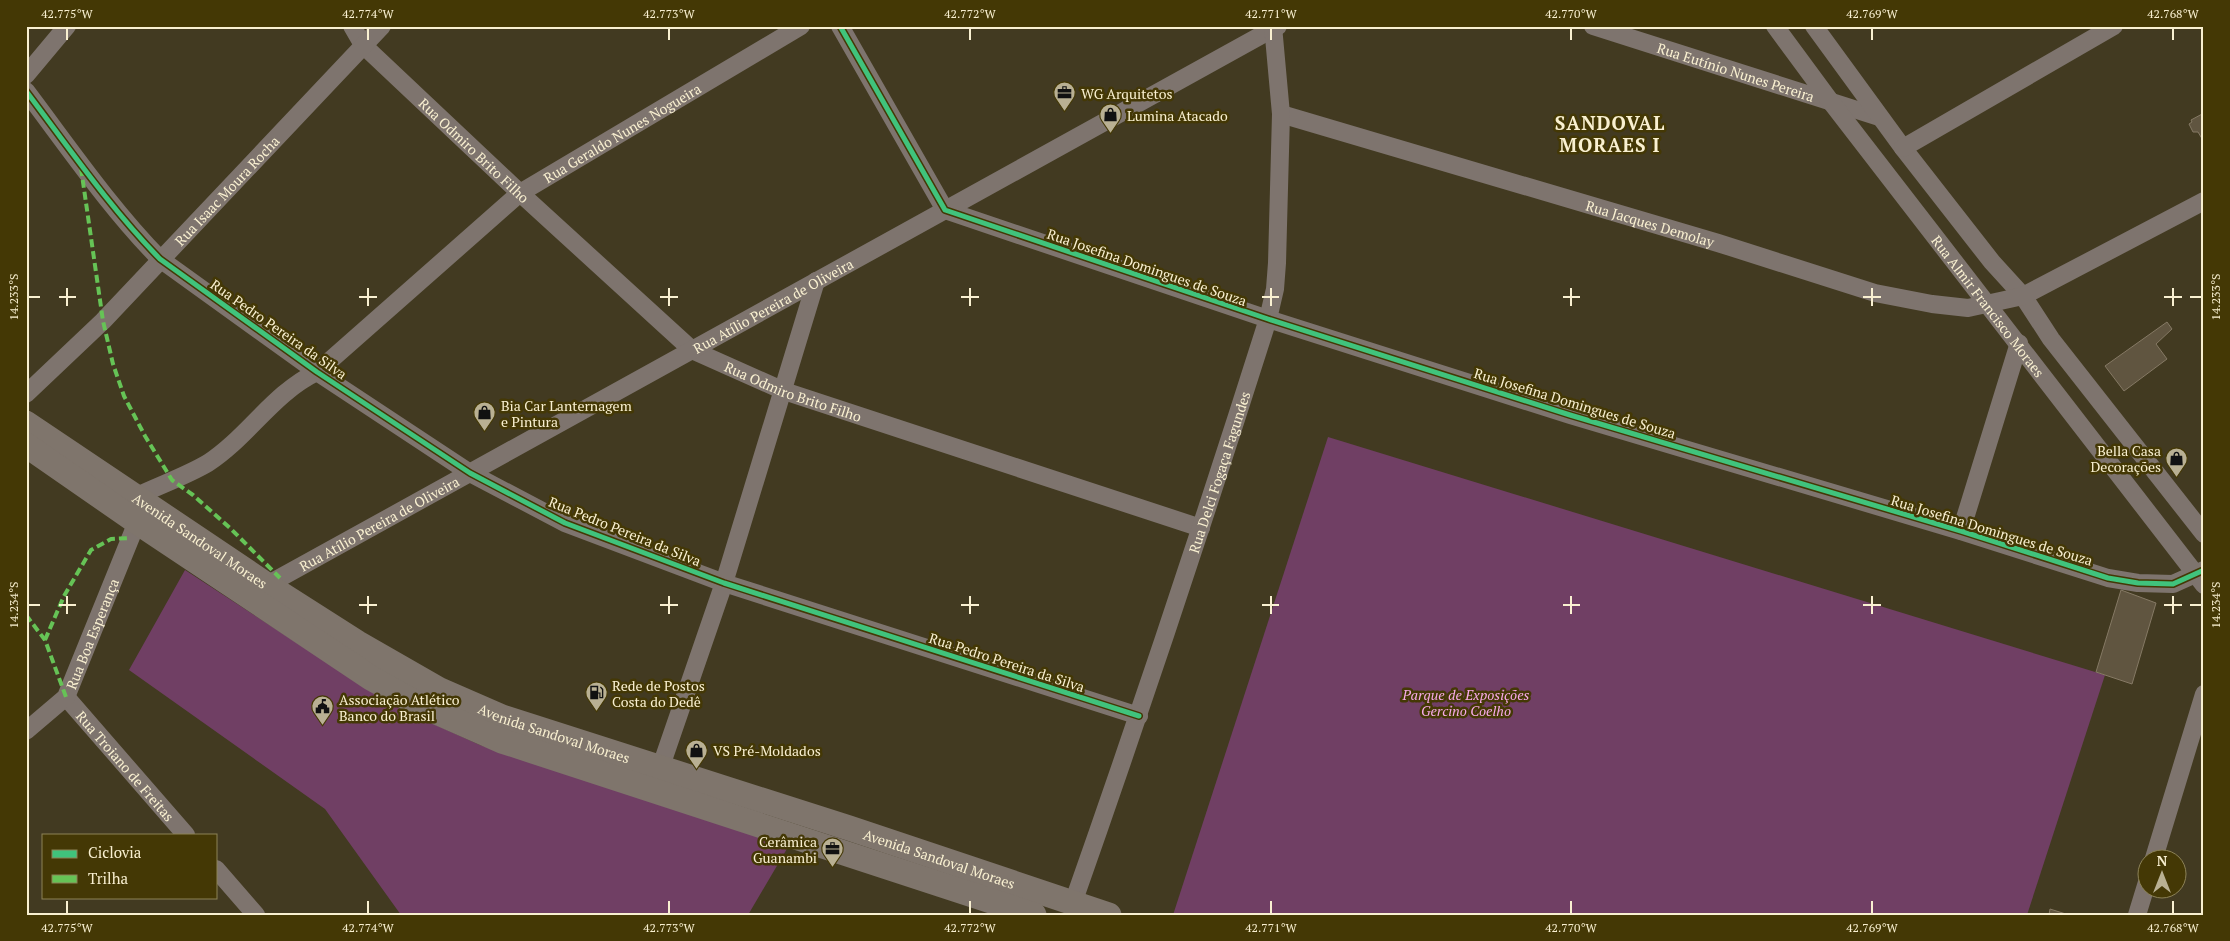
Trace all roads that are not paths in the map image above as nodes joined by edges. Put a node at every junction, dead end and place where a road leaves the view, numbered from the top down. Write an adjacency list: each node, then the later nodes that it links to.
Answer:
1 (67, 26): 12 (street)
2 (352, 26): 11 (street, Rua Odmiro Brito Filho)
3 (382, 26): 11 (street, Rua Isaac Moura Rocha)
4 (801, 26): 18 (street, Rua Geraldo Nunes Nogueira)
5 (840, 26): 20 (street)
6 (1593, 26): 14 (street, Rua Eutínio Nunes Pereira)
7 (1775, 26): 14 (street, Rua Almir Francisco Moraes)
8 (1814, 26): 16 (street, Rua Almir Francisco Moraes)
9 (2114, 26): 17 (street)
10 (1275, 27): 15 (street, Rua Delci Fogaça Fagundes); 20 (street, Rua Atílio Pereira de Oliveira)
11 (363, 45): 18 (street, Rua Odmiro Brito Filho); 21 (street, Rua Isaac Moura Rocha)
12 (26, 76)
13 (26, 91): 21 (street, Rua Pedro Pereira da Silva)
14 (1831, 102): 16 (street, Rua Eutínio Nunes Pereira); 24 (street, Rua Almir Francisco Moraes)
15 (1281, 114): 24 (street, Rua Jacques Demolay); 25 (street, Rua Delci Fogaça Fagundes)
16 (1879, 117): 17 (street, Rua Almir Francisco Moraes)
17 (1903, 148): 23 (street, Rua Almir Francisco Moraes)
18 (520, 193): 27 (street, Rua Odmiro Brito Filho); 28 (street, Rua Geraldo Nunes Nogueira)
19 (2204, 201): 23 (street, Rua Jacques Demolay)
20 (945, 210): 22 (street, Rua Atílio Pereira de Oliveira); 25 (street, Rua Josefina Domingues de Souza)
21 (160, 259): 28 (street, Rua Pedro Pereira da Silva); 30 (street, Rua Isaac Moura Rocha)
22 (816, 281): 27 (street, Rua Atílio Pereira de Oliveira); 29 (street)
23 (2022, 296): 24 (street, Rua Jacques Demolay); 38 (street, Rua Almir Francisco Moraes)
24 (1988, 304): 26 (street, Rua Almir Francisco Moraes)
25 (1268, 319): 36 (street, Rua Delci Fogaça Fagundes); 37 (street, Rua Josefina Domingues de Souza)
26 (2019, 343): 37 (street); 39 (street, Rua Almir Francisco Moraes)
27 (692, 350): 29 (street, Rua Odmiro Brito Filho); 33 (street, Rua Atílio Pereira de Oliveira)
28 (317, 372): 33 (street, Rua Pedro Pereira da Silva); 34 (street, Rua Geraldo Nunes Nogueira)
29 (784, 391): 36 (street, Rua Odmiro Brito Filho); 40 (street)
30 (26, 394)
31 (26, 423): 34 (main road, Avenida Sandoval Moraes)
32 (26, 446): 35 (main road, Avenida Sandoval Moraes)
33 (470, 473): 40 (street, Rua Pedro Pereira da Silva); 41 (street, Rua Atílio Pereira de Oliveira)
34 (137, 496): 41 (main road, Avenida Sandoval Moraes)
35 (137, 522): 43 (street, Rua Boa Esperança); 47 (main road, Avenida Sandoval Moraes)
36 (1201, 528): 44 (street, Rua Delci Fogaça Fagundes)
37 (1961, 532): 39 (street, Rua Josefina Domingues de Souza)
38 (2204, 534)
39 (2201, 576)
40 (724, 583): 44 (street, Rua Pedro Pereira da Silva); 46 (street)
41 (268, 585): 46 (main road, Avenida Sandoval Moraes)
42 (2204, 694): 49 (street)
43 (66, 697): 45 (street, Rua Boa Esperança); 48 (street, Rua Troiano de Freitas)
44 (1139, 716): 52 (street, Rua Delci Fogaça Fagundes)
45 (26, 731)
46 (660, 769): 47 (main road, Avenida Sandoval Moraes)
47 (816, 830): 52 (main road, Avenida Sandoval Moraes); 54 (main road, Avenida Sandoval Moraes)
48 (185, 834)
49 (2157, 848)
50 (218, 871): 53 (street)
51 (2142, 898): 56 (street)
52 (1073, 903): 55 (main road, Avenida Sandoval Moraes)
53 (256, 915)
54 (1034, 915)
55 (1109, 915)
56 (2137, 915)

